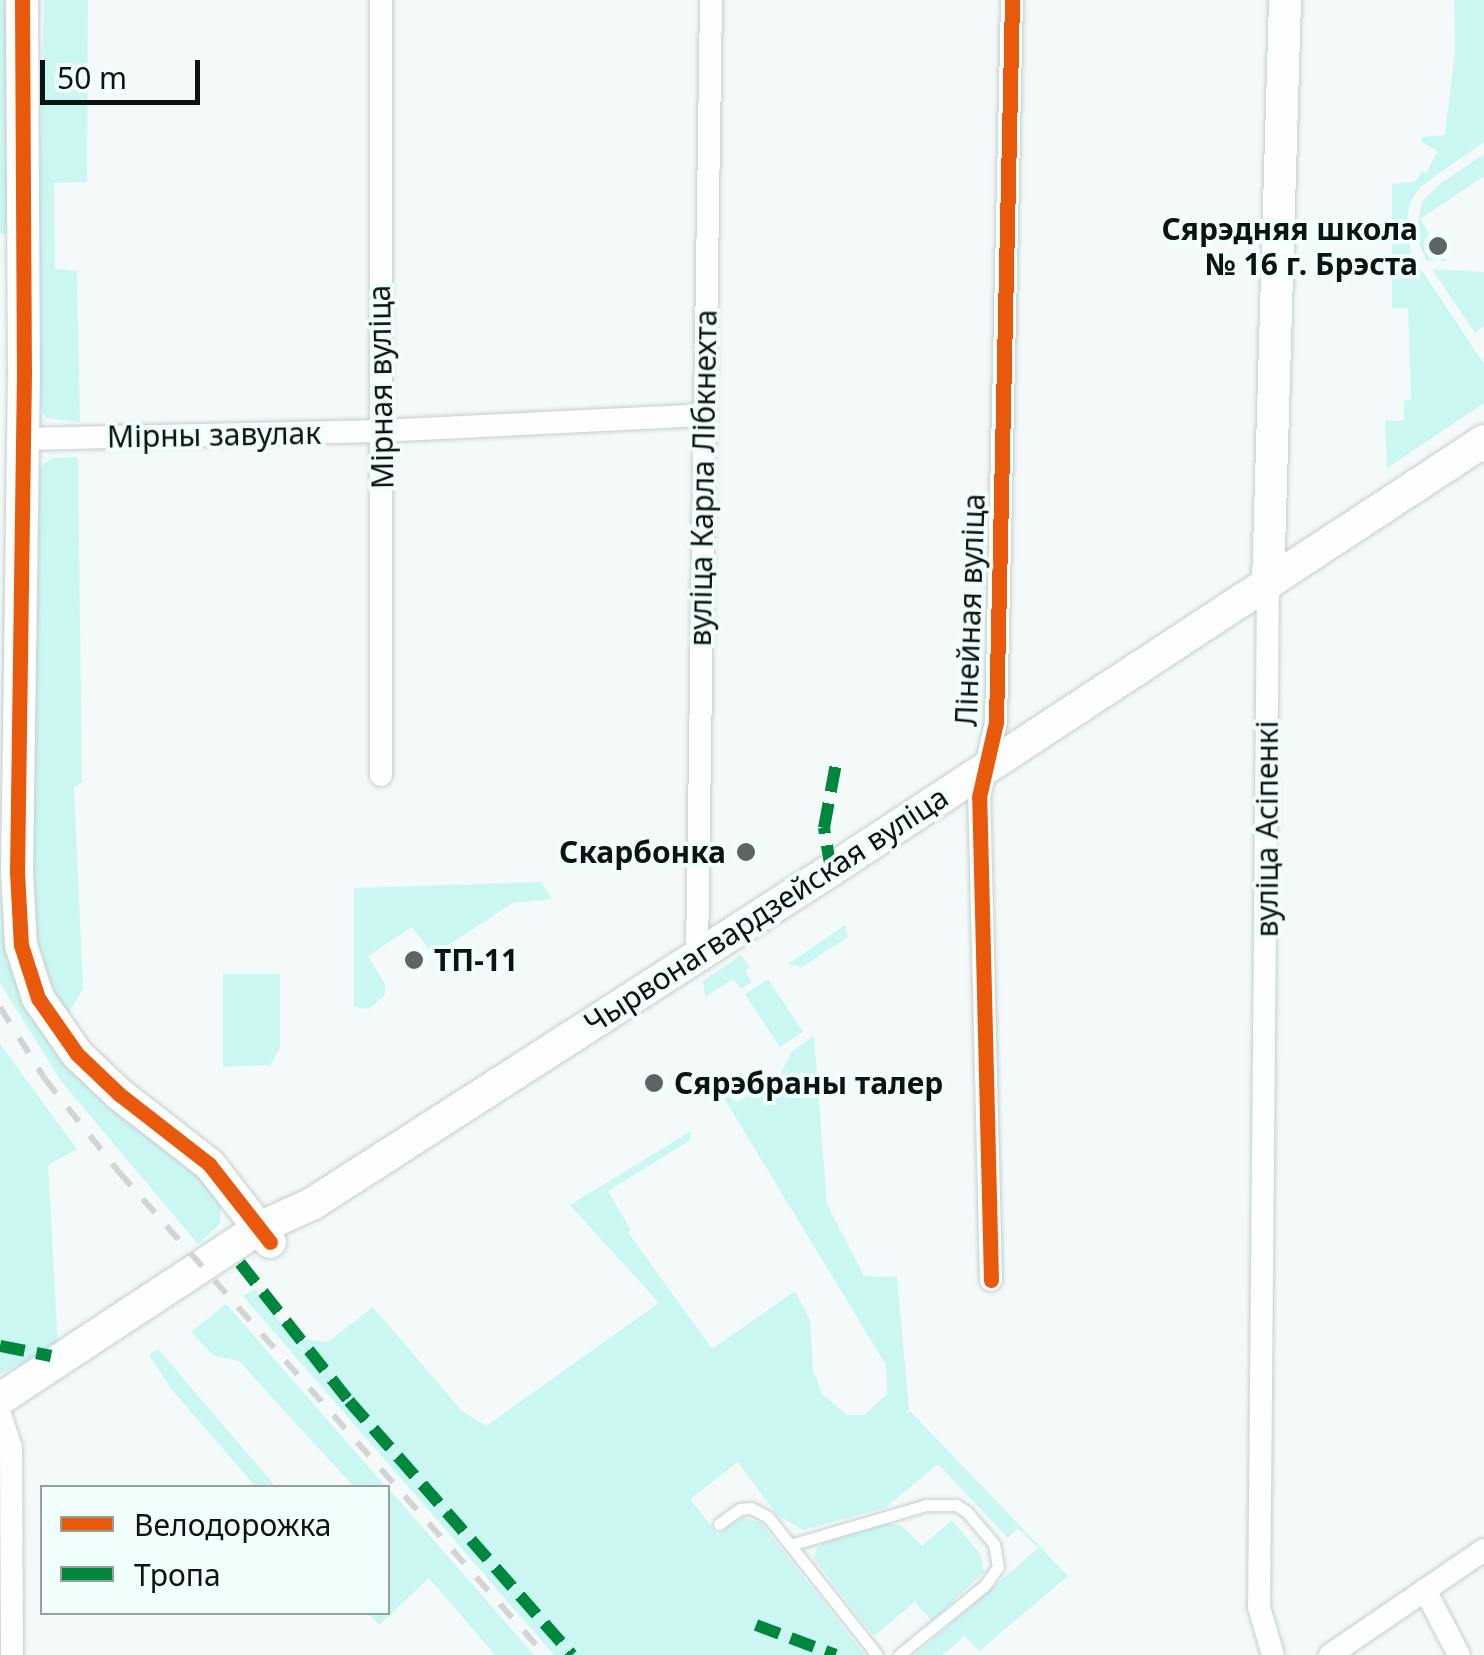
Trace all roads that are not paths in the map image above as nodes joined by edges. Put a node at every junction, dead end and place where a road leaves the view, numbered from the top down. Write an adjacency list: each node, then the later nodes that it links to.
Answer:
1 (22, 0): 8 (main road)
2 (381, 0): 7 (street, Мірная вуліца)
3 (711, 0): 6 (street, вуліца Карла Лібкнехта)
4 (1012, 0): 11 (street, Лінейная вуліца)
5 (1285, 0): 10 (main road, вуліца Асіпенкі)
6 (704, 415): 7 (street, Мірны завулак); 13 (street, вуліца Карла Лібкнехта)
7 (379, 431): 8 (street, Мірны завулак); 12 (street, Мірная вуліца)
8 (24, 438): 14 (main road)
9 (1484, 441): 10 (main road, Чырвонагвардзейская вуліца)
10 (1268, 584): 11 (main road, Чырвонагвардзейская вуліца); 24 (street, вуліца Асіпенкі)
11 (988, 766): 13 (main road, Чырвонагвардзейская вуліца); 15 (street, Лінейная вуліца)
12 (381, 775)
13 (698, 955): 14 (main road, Чырвонагвардзейская вуліца)
14 (264, 1235): 16 (main road, Чырвонагвардзейская вуліца)
15 (991, 1280)
16 (1, 1415): 21 (street)
17 (720, 1524): 18 (lane)
18 (790, 1545): 22 (lane); 23 (lane)
19 (1484, 1550): 20 (street)
20 (1425, 1590): 25 (street); 26 (street)
21 (12, 1655)
22 (877, 1655)
23 (899, 1655)
24 (1273, 1655)
25 (1330, 1655)
26 (1459, 1655)

